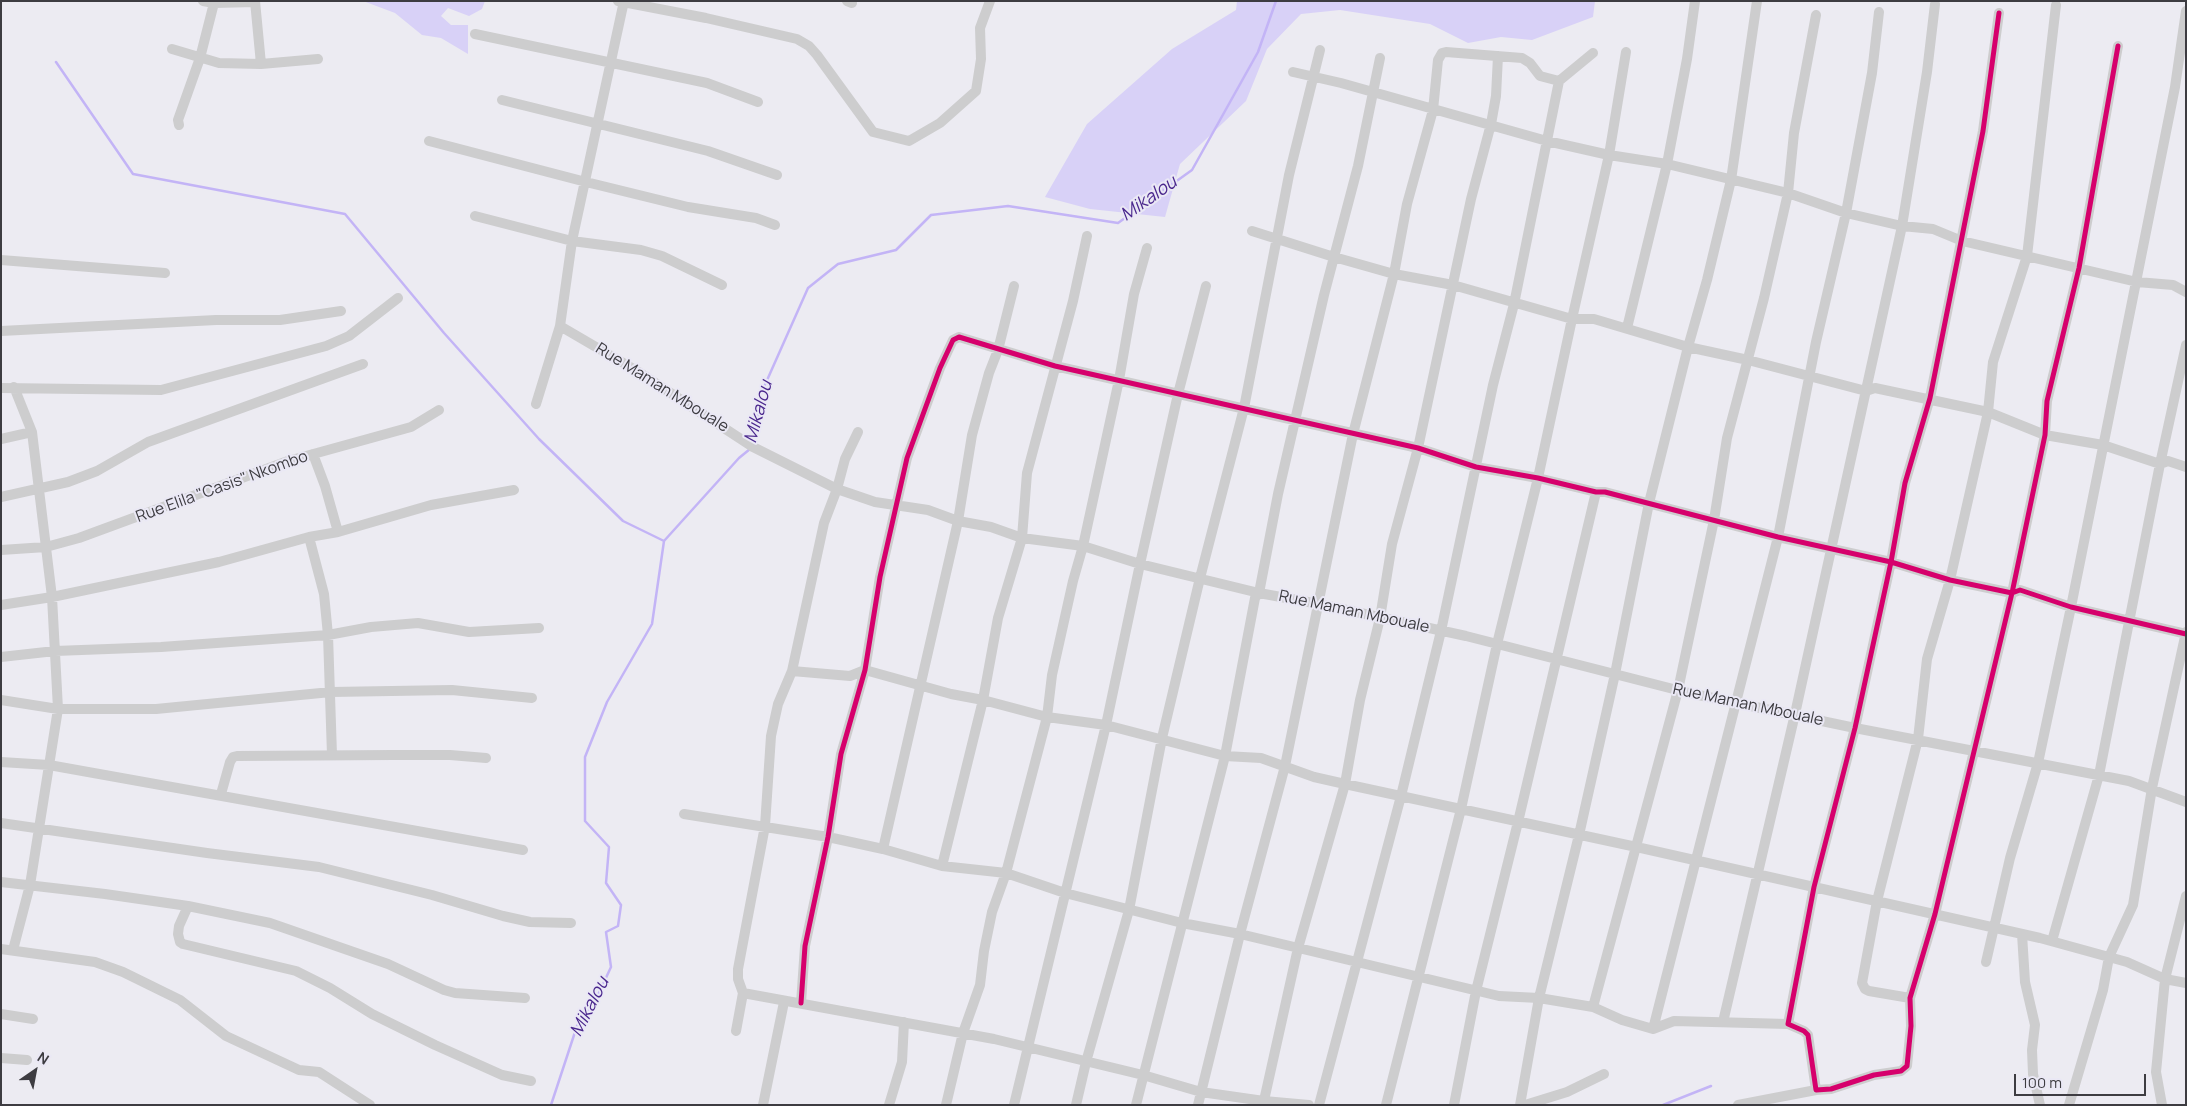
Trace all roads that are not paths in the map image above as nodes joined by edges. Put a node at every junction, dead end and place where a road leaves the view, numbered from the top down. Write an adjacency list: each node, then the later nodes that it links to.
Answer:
1 (203, 1): 7 (street)
2 (990, 1): 6 (street)
3 (1696, 1): 39 (street)
4 (1757, 1): 41 (street)
5 (255, 2): 7 (street); 25 (street)
6 (622, 2): 24 (street)
7 (214, 4): 21 (street)
8 (1935, 4): 47 (street)
9 (2056, 5): 54 (street)
10 (2186, 11): 60 (street)
11 (1879, 12): 44 (street)
12 (1999, 12): 52 (street)
13 (1816, 15): 43 (street)
14 (475, 34): 24 (street)
15 (2118, 46): 57 (street)
16 (172, 49): 21 (street)
17 (1320, 50): 27 (street)
18 (1626, 52): 38 (street)
19 (1592, 53): 28 (street)
20 (1498, 56): 28 (street); 32 (street); 33 (street)
21 (200, 58): 25 (street); 34 (street)
22 (1380, 58): 29 (street)
23 (318, 59): 25 (street)
24 (611, 62): 31 (street); 35 (street)
25 (260, 64)
26 (1293, 72): 27 (street)
27 (1314, 76): 29 (street); 50 (street)
28 (1559, 81): 37 (street)
29 (1373, 92): 32 (street); 55 (street)
30 (502, 100): 35 (street)
31 (758, 102)
32 (1433, 110): 33 (street); 59 (street)
33 (1491, 124): 37 (street); 62 (street)
34 (179, 125)
35 (598, 125): 40 (street); 42 (street)
36 (429, 141): 42 (street)
37 (1547, 141): 38 (street); 67 (street)
38 (1610, 155): 39 (street); 69 (street)
39 (1667, 164): 41 (street); 71 (street)
40 (777, 175)
41 (1730, 180): 43 (street); 74 (street)
42 (586, 182): 46 (street); 51 (street)
43 (1788, 193): 44 (street); 76 (street)
44 (1846, 212): 47 (street); 79 (street)
45 (475, 216): 51 (street)
46 (775, 225)
47 (1902, 226): 52 (street); 83 (street)
48 (1252, 230): 50 (street)
49 (1088, 236): 78 (street)
50 (1277, 239): 55 (street); 87 (street)
51 (572, 241): 61 (street); 70 (street)
52 (1962, 241): 54 (street); 85 (street)
53 (1146, 248): 80 (street)
54 (2027, 256): 57 (street); 89 (street)
55 (1334, 257): 59 (street); 90 (street)
56 (1, 260): 58 (street)
57 (2079, 268): 60 (street); 94 (street)
58 (165, 273)
59 (1394, 274): 62 (street); 93 (street)
60 (2137, 282): 65 (street); 96 (street)
61 (722, 285)
62 (1454, 285): 67 (street); 97 (street)
63 (1014, 286): 75 (street)
64 (1206, 286): 84 (street)
65 (2186, 292)
66 (398, 298): 81 (street)
67 (1514, 304): 69 (street); 101 (street)
68 (341, 311): 72 (street)
69 (1572, 319): 71 (street); 102 (street)
70 (560, 326): 86 (street); 104 (street, Rue Maman Mbouale)
71 (1627, 328): 74 (street)
72 (1, 331)
73 (2186, 345): 99 (street)
74 (1688, 348): 76 (street); 108 (street)
75 (998, 350): 78 (street); 109 (street); 111 (street)
76 (1748, 360): 79 (street); 110 (street)
77 (363, 364): 103 (street)
78 (1055, 366): 80 (street); 115 (street)
79 (1809, 377): 83 (street); 114 (street)
80 (1119, 380): 84 (street); 116 (street)
81 (14, 387): 82 (street); 91 (street)
82 (1, 388)
83 (1866, 391): 85 (street); 118 (street)
84 (1178, 394): 87 (street); 121 (street)
85 (1930, 398): 89 (street); 120 (street)
86 (536, 404)
87 (1244, 408): 90 (street); 122 (street)
88 (439, 410): 98 (street, Rue Elila "Casis" Nkombo)
89 (1988, 412): 94 (street); 123 (street)
90 (1296, 420): 93 (street); 124 (street)
91 (32, 432): 95 (street); 103 (street)
92 (858, 432): 104 (street)
93 (1353, 434): 97 (street); 127 (street)
94 (2045, 435): 96 (street); 125 (street)
95 (1, 439)
96 (2104, 445): 99 (street); 129 (street)
97 (1418, 448): 101 (street); 130 (street)
98 (313, 454): 112 (street); 117 (street, Rue Elila "Casis" Nkombo)
99 (2160, 464): 100 (street); 131 (street)
100 (2186, 467)
101 (1476, 468): 102 (street); 133 (street)
102 (1538, 478): 106 (street); 136 (street)
103 (38, 489): 107 (street); 117 (street)
104 (837, 489): 109 (street, Rue Maman Mbouale); 141 (street)
105 (514, 490): 112 (street)
106 (1596, 492): 108 (street); 139 (street)
107 (1, 497)
108 (1649, 503): 110 (street); 142 (street)
109 (898, 506): 111 (street, Rue Maman Mbouale); 140 (street)
110 (1714, 520): 114 (street); 144 (street)
111 (958, 521): 115 (street, Rue Maman Mbouale); 143 (street)
112 (338, 532): 113 (street)
113 (308, 537): 126 (street); 135 (street)
114 (1778, 537): 118 (street); 149 (street)
115 (1022, 538): 116 (street, Rue Maman Mbouale); 148 (street)
116 (1083, 546): 121 (street, Rue Maman Mbouale); 152 (street)
117 (46, 547): 119 (street, Rue Elila "Casis" Nkombo); 126 (street)
118 (1831, 548): 120 (street); 151 (street)
119 (1, 550)
120 (1891, 562): 123 (street); 154 (street)
121 (1140, 564): 122 (street, Rue Maman Mbouale); 153 (street)
122 (1200, 578): 124 (street, Rue Maman Mbouale); 155 (street)
123 (1950, 580): 125 (street); 156 (street)
124 (1259, 593): 127 (street, Rue Maman Mbouale); 159 (street)
125 (2012, 593): 129 (street); 157 (street)
126 (52, 597): 128 (street); 137 (street)
127 (1319, 604): 130 (street, Rue Maman Mbouale); 164 (street)
128 (1, 605)
129 (2072, 607): 131 (street); 162 (street)
130 (1380, 618): 133 (street, Rue Maman Mbouale); 166 (street)
131 (2130, 621): 134 (street); 165 (street)
132 (539, 628): 135 (street)
133 (1441, 631): 136 (street, Rue Maman Mbouale); 169 (street)
134 (2186, 633): 167 (street)
135 (328, 635): 137 (street); 145 (street)
136 (1498, 644): 139 (street, Rue Maman Mbouale); 171 (street)
137 (55, 651): 138 (street); 150 (street)
138 (1, 657)
139 (1556, 659): 142 (street, Rue Maman Mbouale); 173 (street)
140 (865, 670): 141 (street); 143 (street); 178 (street)
141 (792, 671): 175 (street)
142 (1615, 674): 144 (street, Rue Maman Mbouale); 177 (street)
143 (922, 686): 148 (street); 180 (street)
144 (1678, 690): 149 (street, Rue Maman Mbouale); 179 (street)
145 (331, 692): 146 (street); 150 (street); 158 (street)
146 (532, 698)
147 (1, 700): 150 (street)
148 (983, 700): 152 (street); 183 (street)
149 (1735, 702): 151 (street, Rue Maman Mbouale); 182 (street)
150 (58, 709): 163 (street)
151 (1794, 714): 154 (street, Rue Maman Mbouale); 185 (street)
152 (1047, 717): 153 (street); 184 (street)
153 (1106, 725): 155 (street); 189 (street)
154 (1855, 728): 156 (street, Rue Maman Mbouale); 188 (street)
155 (1162, 738): 159 (street); 193 (street)
156 (1918, 740): 157 (street, Rue Maman Mbouale); 191 (street)
157 (1976, 751): 162 (street, Rue Maman Mbouale); 194 (street)
158 (332, 755): 160 (street); 168 (street)
159 (1225, 756): 164 (street); 196 (street)
160 (486, 758)
161 (1, 762): 163 (street)
162 (2038, 763): 165 (street, Rue Maman Mbouale); 197 (street)
163 (50, 765): 168 (street); 176 (street)
164 (1285, 766): 166 (street); 198 (street)
165 (2099, 775): 167 (street, Rue Maman Mbouale); 200 (street)
166 (1345, 784): 169 (street); 201 (street)
167 (2152, 788): 170 (street, Rue Maman Mbouale); 204 (street)
168 (221, 794): 181 (street)
169 (1400, 796): 171 (street); 205 (street)
170 (2186, 802)
171 (1461, 810): 173 (street); 207 (street)
172 (684, 814): 175 (street)
173 (1518, 822): 177 (street); 210 (street)
174 (1, 823): 176 (street)
175 (765, 826): 178 (street); 211 (street)
176 (40, 829): 187 (street); 195 (street)
177 (1579, 835): 179 (street); 213 (street)
178 (828, 836): 180 (street); 216 (street)
179 (1636, 847): 182 (street); 217 (street)
180 (883, 849): 183 (street)
181 (524, 850)
182 (1695, 860): 185 (street); 223 (street)
183 (942, 866): 184 (street)
184 (1006, 873): 189 (street); 225 (street)
185 (1756, 874): 188 (street); 221 (street)
186 (1, 882): 187 (street)
187 (30, 886): 192 (street); 203 (street)
188 (1814, 887): 191 (street); 222 (street)
189 (1065, 893): 193 (street); 226 (street)
190 (2186, 896): 208 (street)
191 (1877, 901): 194 (street); 214 (street)
192 (188, 906): 212 (street); 232 (street)
193 (1129, 910): 196 (street); 229 (street)
194 (1935, 914): 197 (street); 214 (street)
195 (571, 923)
196 (1182, 923): 198 (street); 231 (street)
197 (1993, 927): 199 (street); 206 (street)
198 (1240, 934): 201 (street); 234 (street)
199 (2022, 934): 200 (street); 251 (street)
200 (2052, 941): 204 (street)
201 (1298, 948): 205 (street); 235 (street)
202 (1, 949): 203 (street)
203 (13, 950): 236 (street)
204 (2109, 957): 208 (street); 252 (street)
205 (1357, 962): 207 (street); 245 (street)
206 (1986, 962)
207 (1417, 976): 210 (street); 246 (street)
208 (2165, 979): 209 (street); 253 (street)
209 (2186, 983)
210 (1476, 991): 213 (street); 247 (street)
211 (742, 993): 215 (street); 224 (street)
212 (525, 998)
213 (1539, 998): 217 (street); 248 (street)
214 (1910, 998): 233 (street)
215 (784, 1002): 216 (street); 237 (street)
216 (801, 1003): 220 (street)
217 (1593, 1007): 223 (street)
218 (1, 1014): 219 (street)
219 (33, 1019)
220 (904, 1022): 225 (street); 238 (street)
221 (1723, 1022): 222 (street); 223 (street)
222 (1788, 1024): 233 (street)
223 (1653, 1029)
224 (736, 1030)
225 (963, 1033): 226 (street); 239 (street)
226 (1028, 1047): 229 (street); 240 (street)
227 (1, 1058): 228 (street)
228 (27, 1060)
229 (1086, 1062): 231 (street); 241 (street)
230 (1604, 1074): 249 (street)
231 (1143, 1075): 234 (street); 242 (street)
232 (530, 1081)
233 (1816, 1090): 250 (street)
234 (1201, 1092): 235 (street); 243 (street)
235 (1263, 1103): 244 (street)
236 (370, 1105)
237 (762, 1105)
238 (889, 1105)
239 (946, 1105)
240 (1014, 1105)
241 (1076, 1105)
242 (1136, 1105)
243 (1198, 1105)
244 (1310, 1105)
245 (1320, 1105)
246 (1386, 1105)
247 (1454, 1105)
248 (1520, 1105)
249 (1525, 1105)
250 (1738, 1105)
251 (2040, 1105)
252 (2069, 1105)
253 (2162, 1105)

